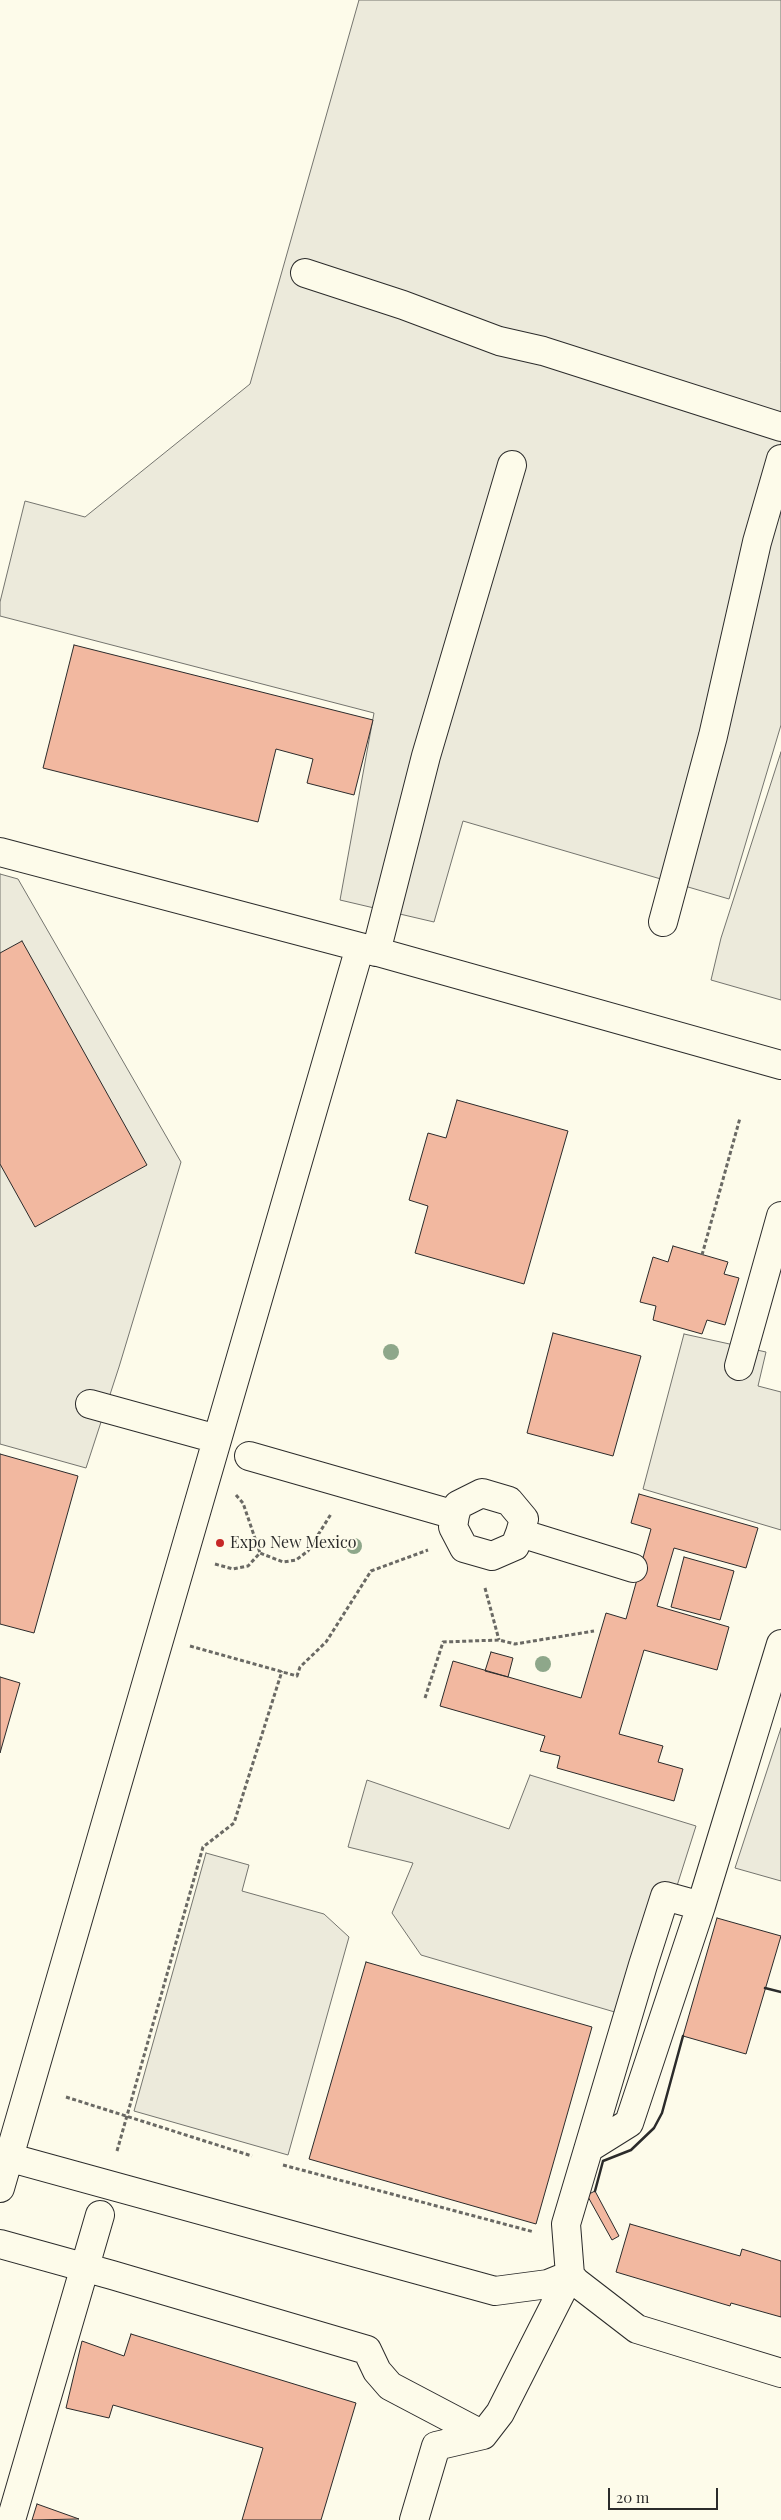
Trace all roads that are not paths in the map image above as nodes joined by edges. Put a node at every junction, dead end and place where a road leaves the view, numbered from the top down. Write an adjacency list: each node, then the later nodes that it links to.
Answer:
1 (305, 273): 2 (street)
2 (781, 427)
3 (781, 459): 6 (street)
4 (512, 465): 7 (street)
5 (0, 852): 7 (street)
6 (663, 922)
7 (368, 950): 8 (street); 12 (street)
8 (781, 1065)
9 (781, 1216): 10 (street)
10 (739, 1366)
11 (90, 1404): 12 (street)
12 (217, 1439): 20 (street)
13 (249, 1456): 14 (street)
14 (457, 1527): 15 (street); 15 (street)
15 (520, 1533): 16 (street)
16 (633, 1568)
17 (781, 1644): 18 (street)
18 (701, 1906): 19 (street); 19 (street)
19 (588, 2148): 25 (street)
20 (4, 2156): 21 (street); 25 (street)
21 (0, 2188)
22 (100, 2214): 24 (street)
23 (0, 2244): 24 (street)
24 (85, 2267): 27 (street); 28 (street)
25 (570, 2275): 26 (street); 27 (street)
26 (781, 2373)
27 (483, 2436): 29 (street)
28 (11, 2520)
29 (414, 2520)

